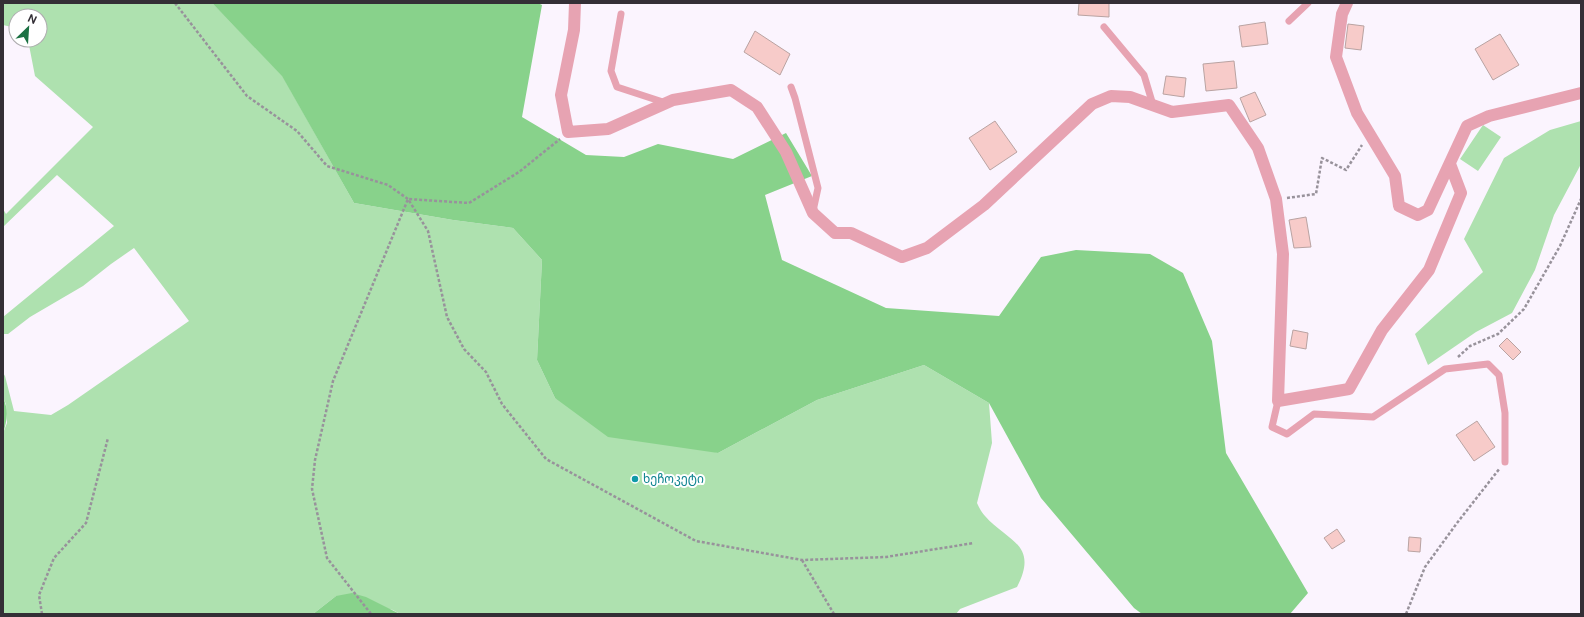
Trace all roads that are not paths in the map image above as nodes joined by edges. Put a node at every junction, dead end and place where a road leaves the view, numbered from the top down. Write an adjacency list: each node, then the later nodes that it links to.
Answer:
1 (575, 3): 9 (street)
2 (1308, 3): 5 (lane)
3 (1343, 7): 11 (street)
4 (621, 14): 9 (lane)
5 (1289, 21)
6 (1104, 27): 10 (lane)
7 (791, 87): 12 (lane)
8 (1581, 92): 11 (street)
9 (666, 103): 12 (street)
10 (1153, 105): 12 (street); 13 (street)
11 (1450, 164): 13 (street)
12 (813, 213)
13 (1278, 401): 14 (lane)
14 (1505, 462)

